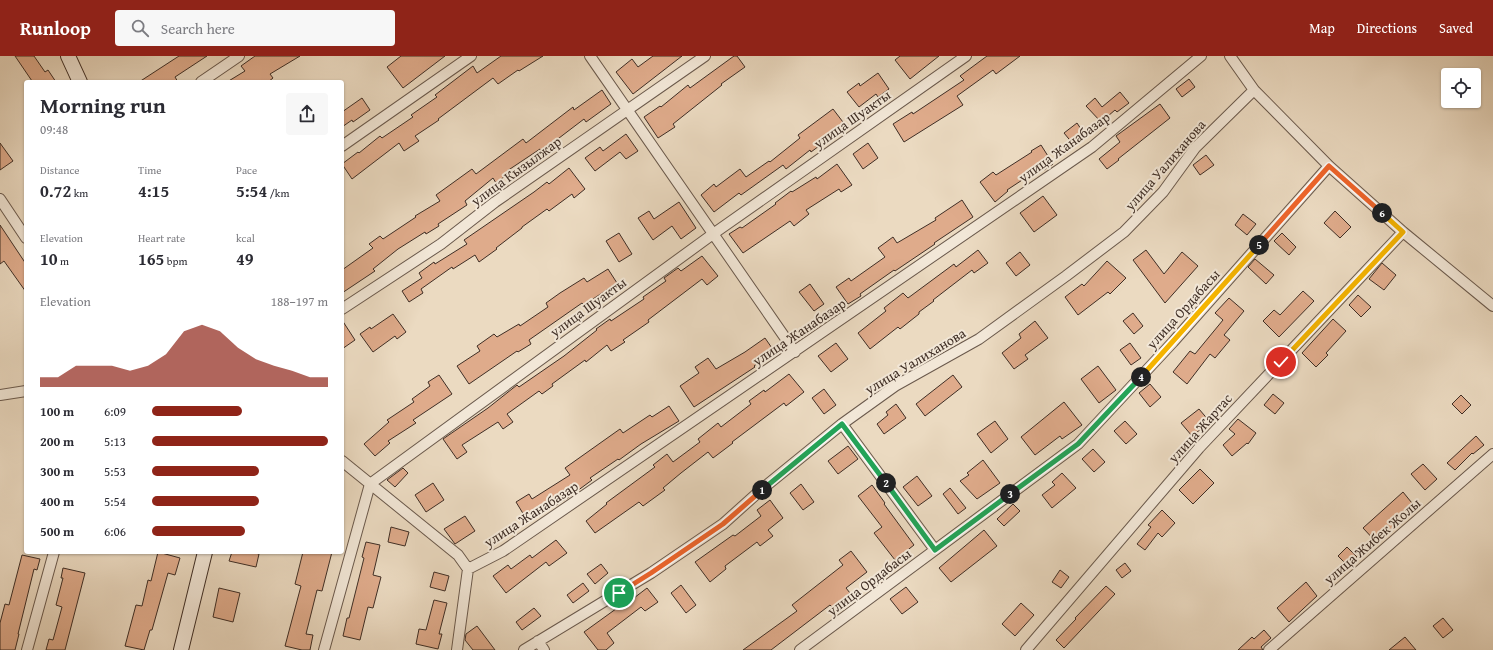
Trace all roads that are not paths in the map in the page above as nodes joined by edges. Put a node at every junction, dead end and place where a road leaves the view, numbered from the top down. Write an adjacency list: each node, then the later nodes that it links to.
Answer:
1 (68, 56): 9 (street)
2 (239, 56): 10 (street)
3 (471, 56): 13 (street)
4 (590, 56): 12 (street)
5 (706, 56): 12 (street, улица Кызылжар)
6 (966, 56): 17 (street, улица Шуакты)
7 (1201, 56): 21 (street, улица Жанабазар)
8 (1230, 56): 11 (street)
9 (79, 80)
10 (204, 80)
11 (1254, 90): 14 (street); 24 (street, улица Уалиханова)
12 (627, 109): 17 (street); 20 (street, улица Кызылжар)
13 (344, 145)
14 (1329, 166): 16 (street); 28 (street, улица Ордабасы)
15 (0, 200): 18 (street)
16 (1403, 232): 19 (street); 40 (street, улица Жартас)
17 (713, 234): 21 (street); 27 (street, улица Шуакты)
18 (24, 235)
19 (1493, 306)
20 (344, 308)
21 (795, 352): 31 (street, улица Жанабазар)
22 (24, 391): 23 (street)
23 (0, 395)
24 (842, 424): 28 (street); 32 (street, улица Уалиханова)
25 (1493, 454): 41 (street, улица Жибек Жолы)
26 (344, 463): 27 (street)
27 (370, 484): 31 (street); 35 (street)
28 (935, 550): 39 (street, улица Ордабасы)
29 (53, 554): 33 (street)
30 (205, 554): 34 (street)
31 (468, 569): 36 (street)
32 (538, 641): 37 (street, улица Уалиханова); 38 (street)
33 (27, 650)
34 (181, 650)
35 (324, 650)
36 (457, 650)
37 (524, 650)
38 (544, 650)
39 (800, 650)
40 (1026, 650)
41 (1269, 650)

